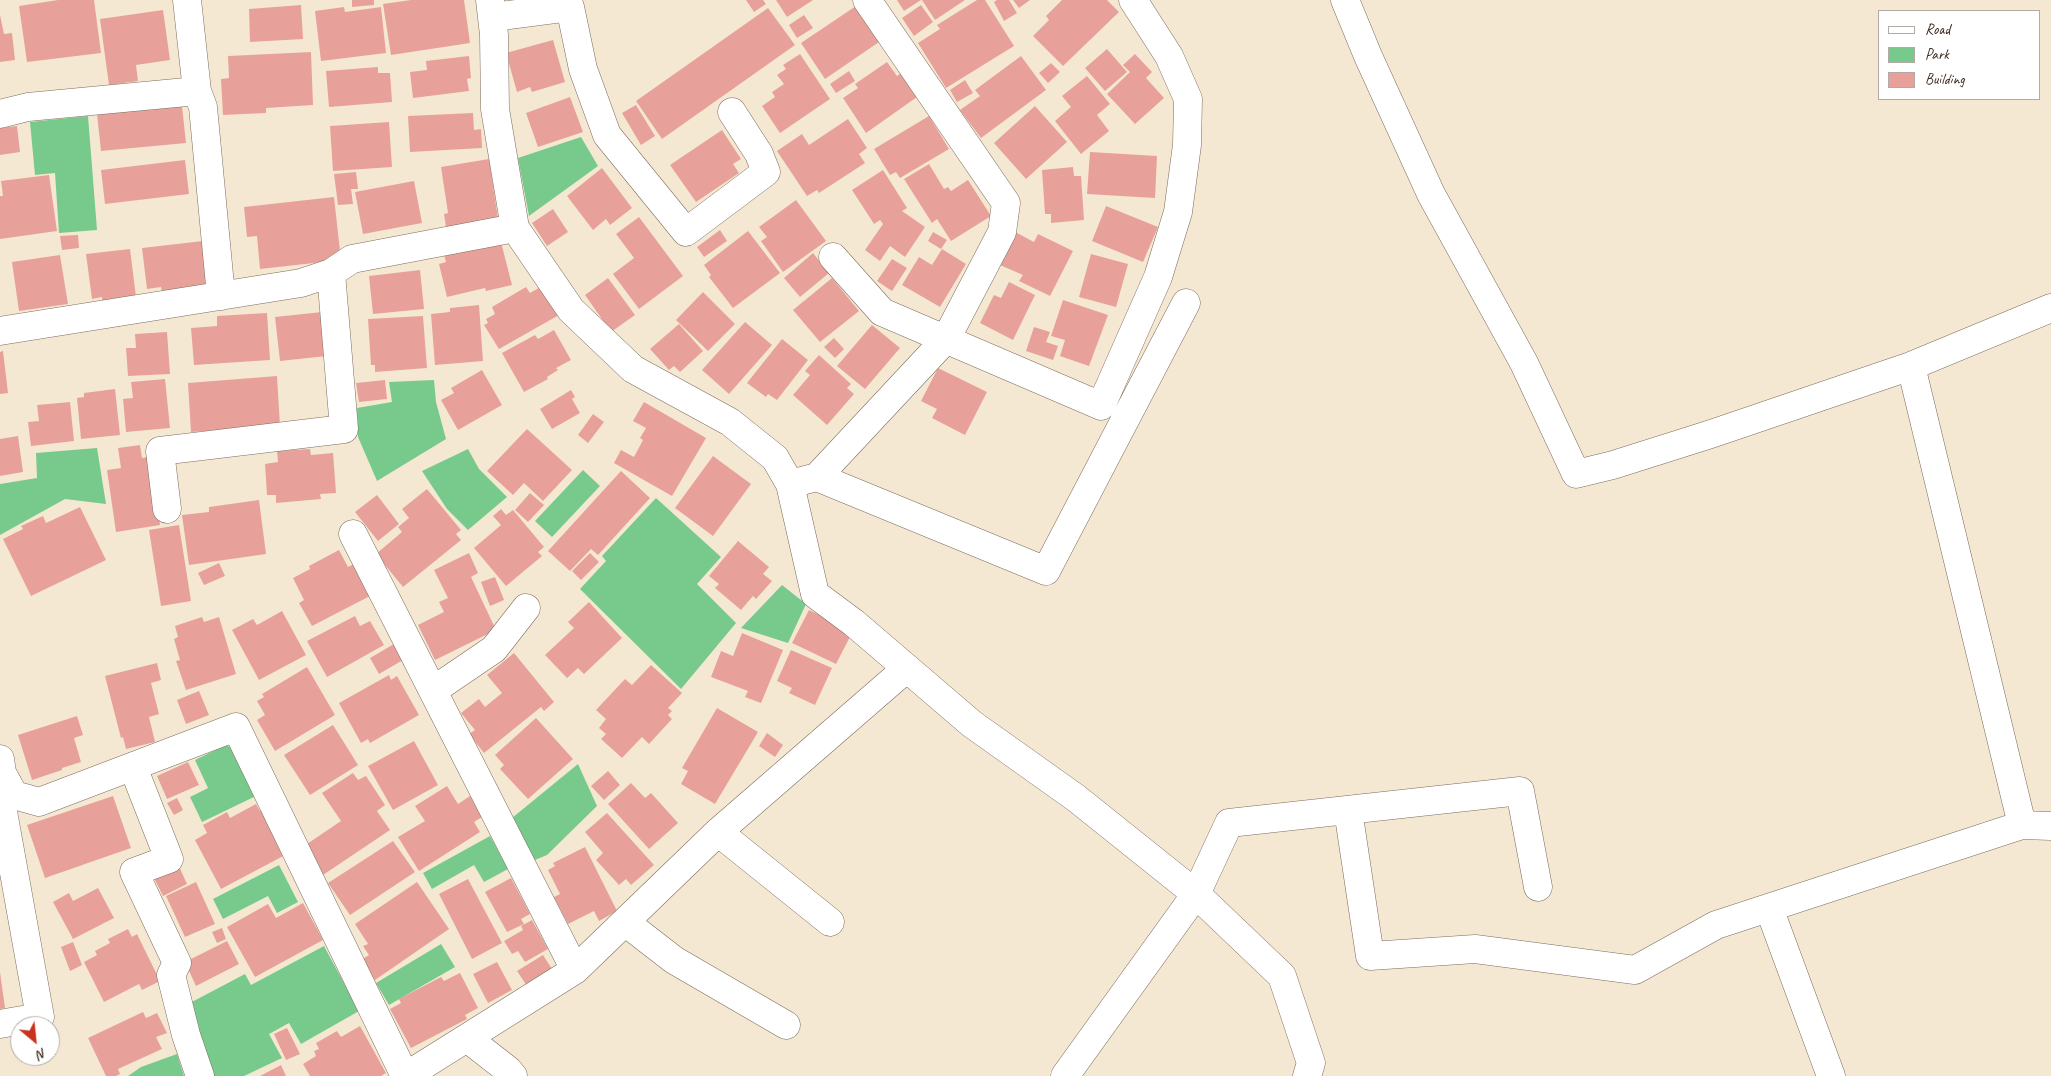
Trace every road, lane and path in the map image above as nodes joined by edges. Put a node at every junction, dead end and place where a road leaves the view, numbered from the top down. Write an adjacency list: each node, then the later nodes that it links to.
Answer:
1 (187, 0): 6 (street)
2 (867, 0): 16 (street)
3 (1133, 0): 16 (street)
4 (1346, 0): 17 (street)
5 (491, 9): 7 (street); 9 (street)
6 (197, 91): 8 (street); 12 (street)
7 (732, 112)
8 (0, 114)
9 (515, 228): 11 (street); 19 (street)
10 (833, 257): 16 (street)
11 (331, 272): 12 (street); 20 (street)
12 (221, 296): 15 (street)
13 (1186, 303): 18 (street)
14 (2051, 308): 17 (street)
15 (0, 332)
16 (946, 339): 18 (street)
17 (1911, 366): 28 (street)
18 (817, 477): 19 (street)
19 (790, 484): 23 (street)
20 (167, 509)
21 (353, 534): 24 (street)
22 (526, 608): 24 (street)
23 (907, 668): 30 (street); 32 (street)
24 (432, 689): 36 (street)
25 (133, 767): 26 (street); 40 (street); 41 (street)
26 (2, 781): 37 (street)
27 (1348, 810): 31 (street); 32 (street); 33 (street)
28 (2022, 825): 29 (street); 33 (street)
29 (2051, 826)
30 (718, 832): 34 (street); 35 (street)
31 (1538, 886)
32 (1196, 894): 43 (street); 44 (street)
33 (1769, 908): 45 (street)
34 (625, 922): 36 (street); 38 (street)
35 (830, 922)
36 (575, 970): 39 (street)
37 (0, 1024)
38 (786, 1025)
39 (467, 1038): 41 (street); 42 (street)
40 (200, 1076)
41 (405, 1076)
42 (513, 1076)
43 (1065, 1076)
44 (1307, 1076)
45 (1831, 1076)

